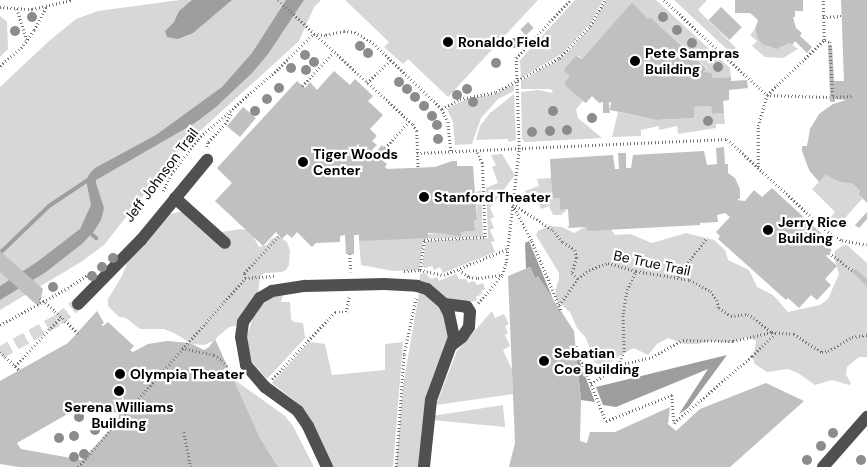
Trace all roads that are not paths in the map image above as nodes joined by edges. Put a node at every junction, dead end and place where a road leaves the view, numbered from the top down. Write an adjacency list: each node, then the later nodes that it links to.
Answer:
1 (206, 160): 2 (street)
2 (175, 198): 3 (street); 4 (street)
3 (225, 243)
4 (78, 304)
5 (444, 304): 6 (street); 6 (street); 8 (street)
6 (452, 345): 9 (street)
7 (867, 417): 10 (street)
8 (327, 467)
9 (424, 467)
10 (823, 467)

